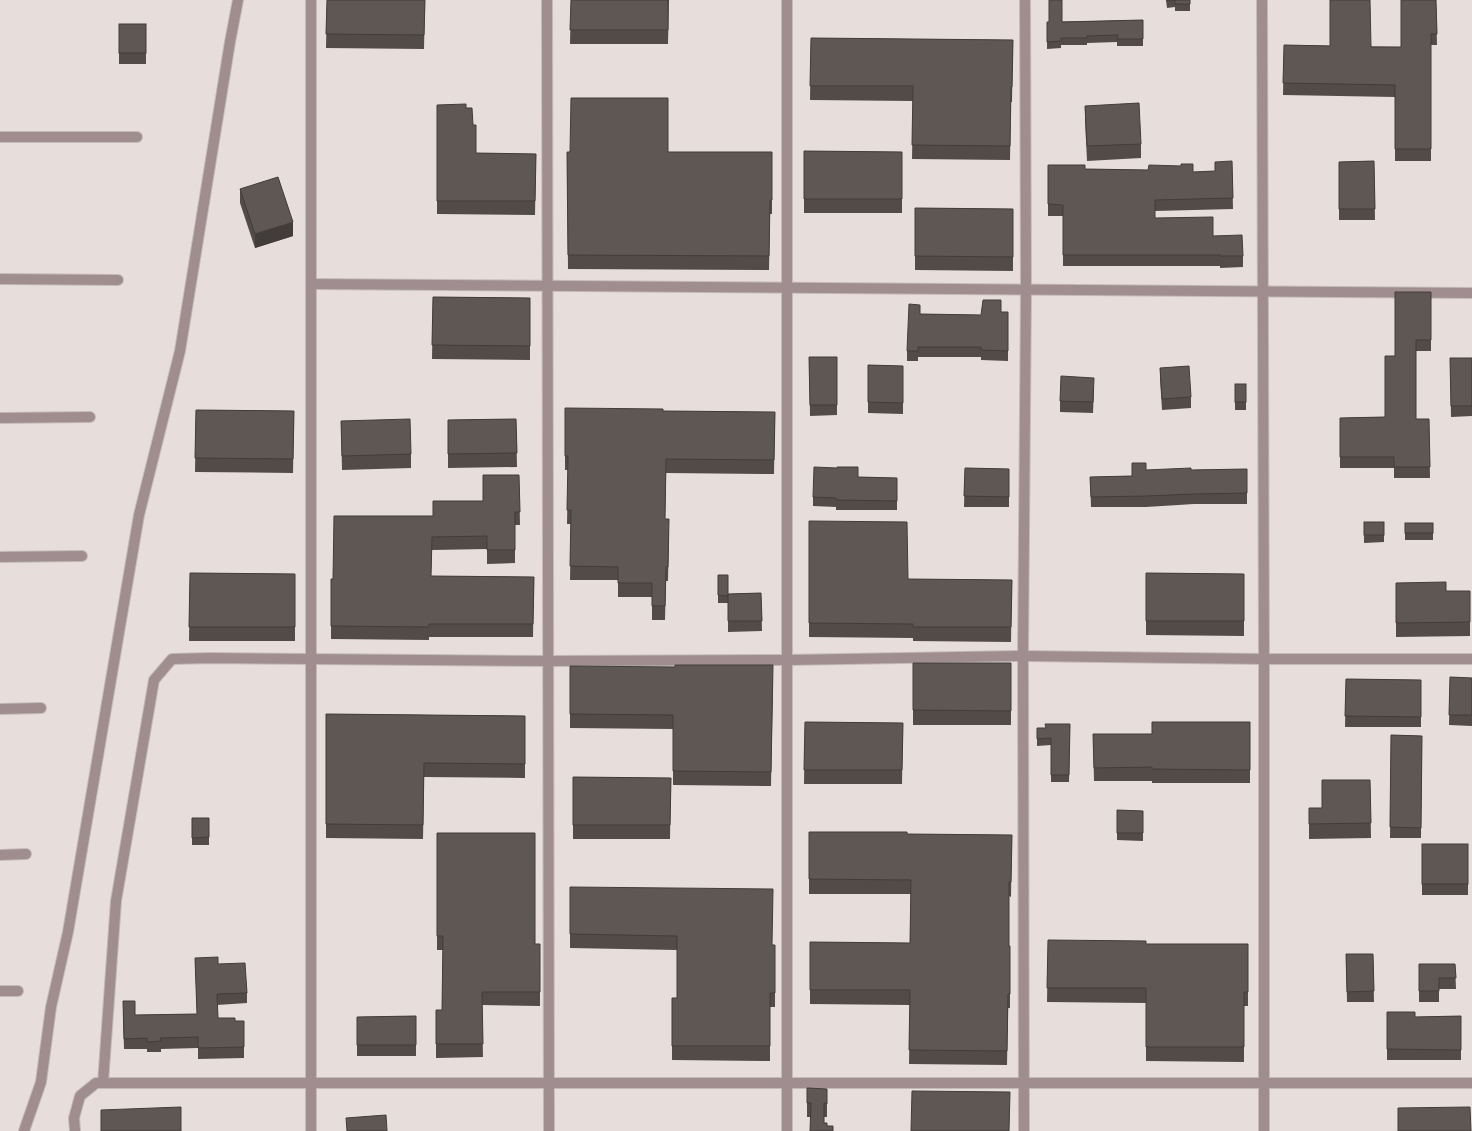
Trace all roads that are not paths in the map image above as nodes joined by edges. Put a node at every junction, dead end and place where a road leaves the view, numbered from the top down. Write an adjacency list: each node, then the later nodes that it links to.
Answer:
1 (238, 0): 40 (street)
2 (311, 0): 11 (street)
3 (547, 0): 12 (street)
4 (786, 0): 13 (street)
5 (1025, 0): 14 (street)
6 (1262, 0): 15 (street)
7 (137, 136): 8 (street)
8 (0, 137)
9 (0, 279): 10 (street)
10 (118, 280)
11 (311, 284): 12 (street); 22 (street)
12 (549, 286): 13 (street); 26 (street)
13 (786, 288): 14 (street); 25 (street)
14 (1026, 290): 15 (street); 21 (street)
15 (1263, 292): 16 (street); 23 (street)
16 (1472, 293)
17 (90, 417): 18 (street)
18 (0, 418)
19 (82, 556): 20 (street)
20 (0, 557)
21 (1023, 656): 23 (street); 25 (street); 37 (street)
22 (311, 659): 26 (street); 33 (street); 36 (street)
23 (1264, 659): 24 (street); 38 (street)
24 (1472, 659)
25 (787, 660): 26 (street); 35 (street)
26 (549, 661): 34 (street)
27 (41, 708): 28 (street)
28 (0, 709)
29 (26, 854): 30 (street)
30 (0, 855)
31 (0, 991): 32 (street)
32 (18, 991)
33 (311, 1082): 34 (street); 36 (street); 42 (street)
34 (549, 1082): 35 (street); 43 (street)
35 (787, 1082): 37 (street); 44 (street)
36 (103, 1083): 41 (street)
37 (1024, 1083): 38 (street); 45 (street)
38 (1264, 1083): 39 (street); 46 (street)
39 (1472, 1083)
40 (24, 1131)
41 (75, 1131)
42 (311, 1131)
43 (549, 1131)
44 (787, 1131)
45 (1024, 1131)
46 (1264, 1131)

